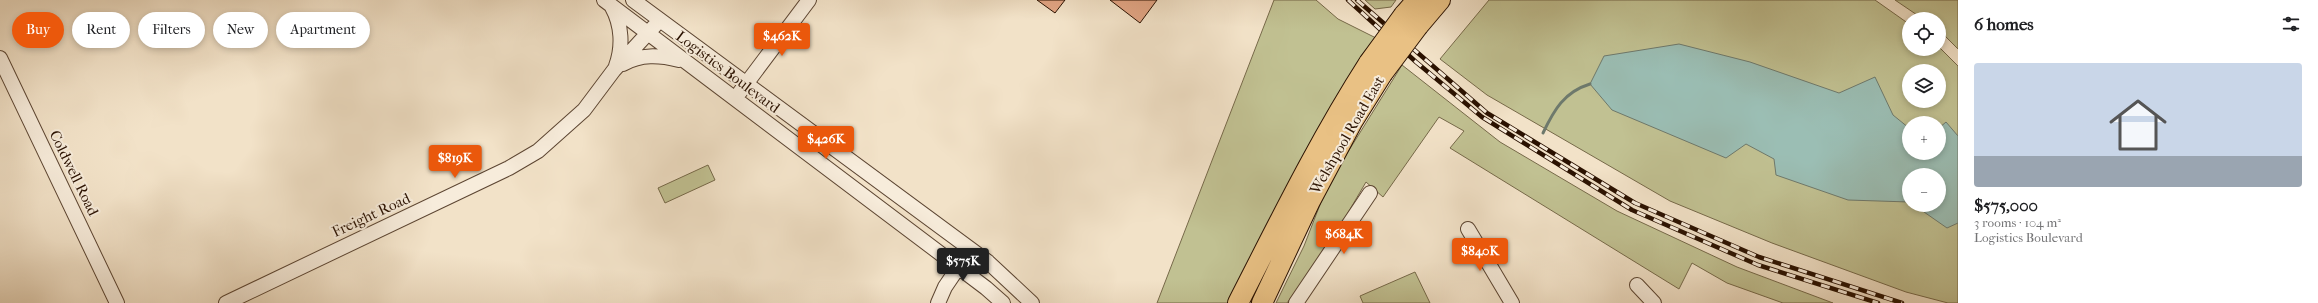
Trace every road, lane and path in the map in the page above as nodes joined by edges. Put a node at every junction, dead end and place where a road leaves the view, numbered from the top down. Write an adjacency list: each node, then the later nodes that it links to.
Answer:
1 (633, 0): 6 (street, Logistics Boulevard)
2 (809, 0): 12 (street)
3 (1440, 0): 5 (highway, Welshpool Road East)
4 (608, 3): 7 (street, Logistics Boulevard); 11 (street, Freight Road)
5 (1413, 14): 9 (highway, Welshpool Road East, bridge)
6 (660, 20): 7 (street, Freight Road); 12 (street, Logistics Boulevard)
7 (649, 34): 10 (street, Logistics Boulevard); 11 (street, Freight Road)
8 (0, 58): 19 (street, Coldwell Road)
9 (1375, 68): 24 (highway, Welshpool Road East); 25 (highway, Welshpool Road East)
10 (695, 69): 11 (street, Freight Road); 13 (street, Logistics Boulevard)
11 (614, 70): 20 (street, Freight Road)
12 (745, 84): 13 (street); 16 (street, Logistics Boulevard)
13 (735, 98): 17 (street, Logistics Boulevard)
14 (1370, 193): 26 (street)
15 (1468, 229): 27 (street)
16 (970, 250): 17 (street); 23 (street, Logistics Boulevard)
17 (957, 267): 21 (street); 22 (street, Logistics Boulevard)
18 (1637, 285): 28 (street)
19 (117, 303)
20 (226, 303)
21 (938, 303)
22 (1003, 303)
23 (1032, 303)
24 (1238, 303)
25 (1262, 303)
26 (1296, 303)
27 (1512, 303)
28 (1654, 303)

